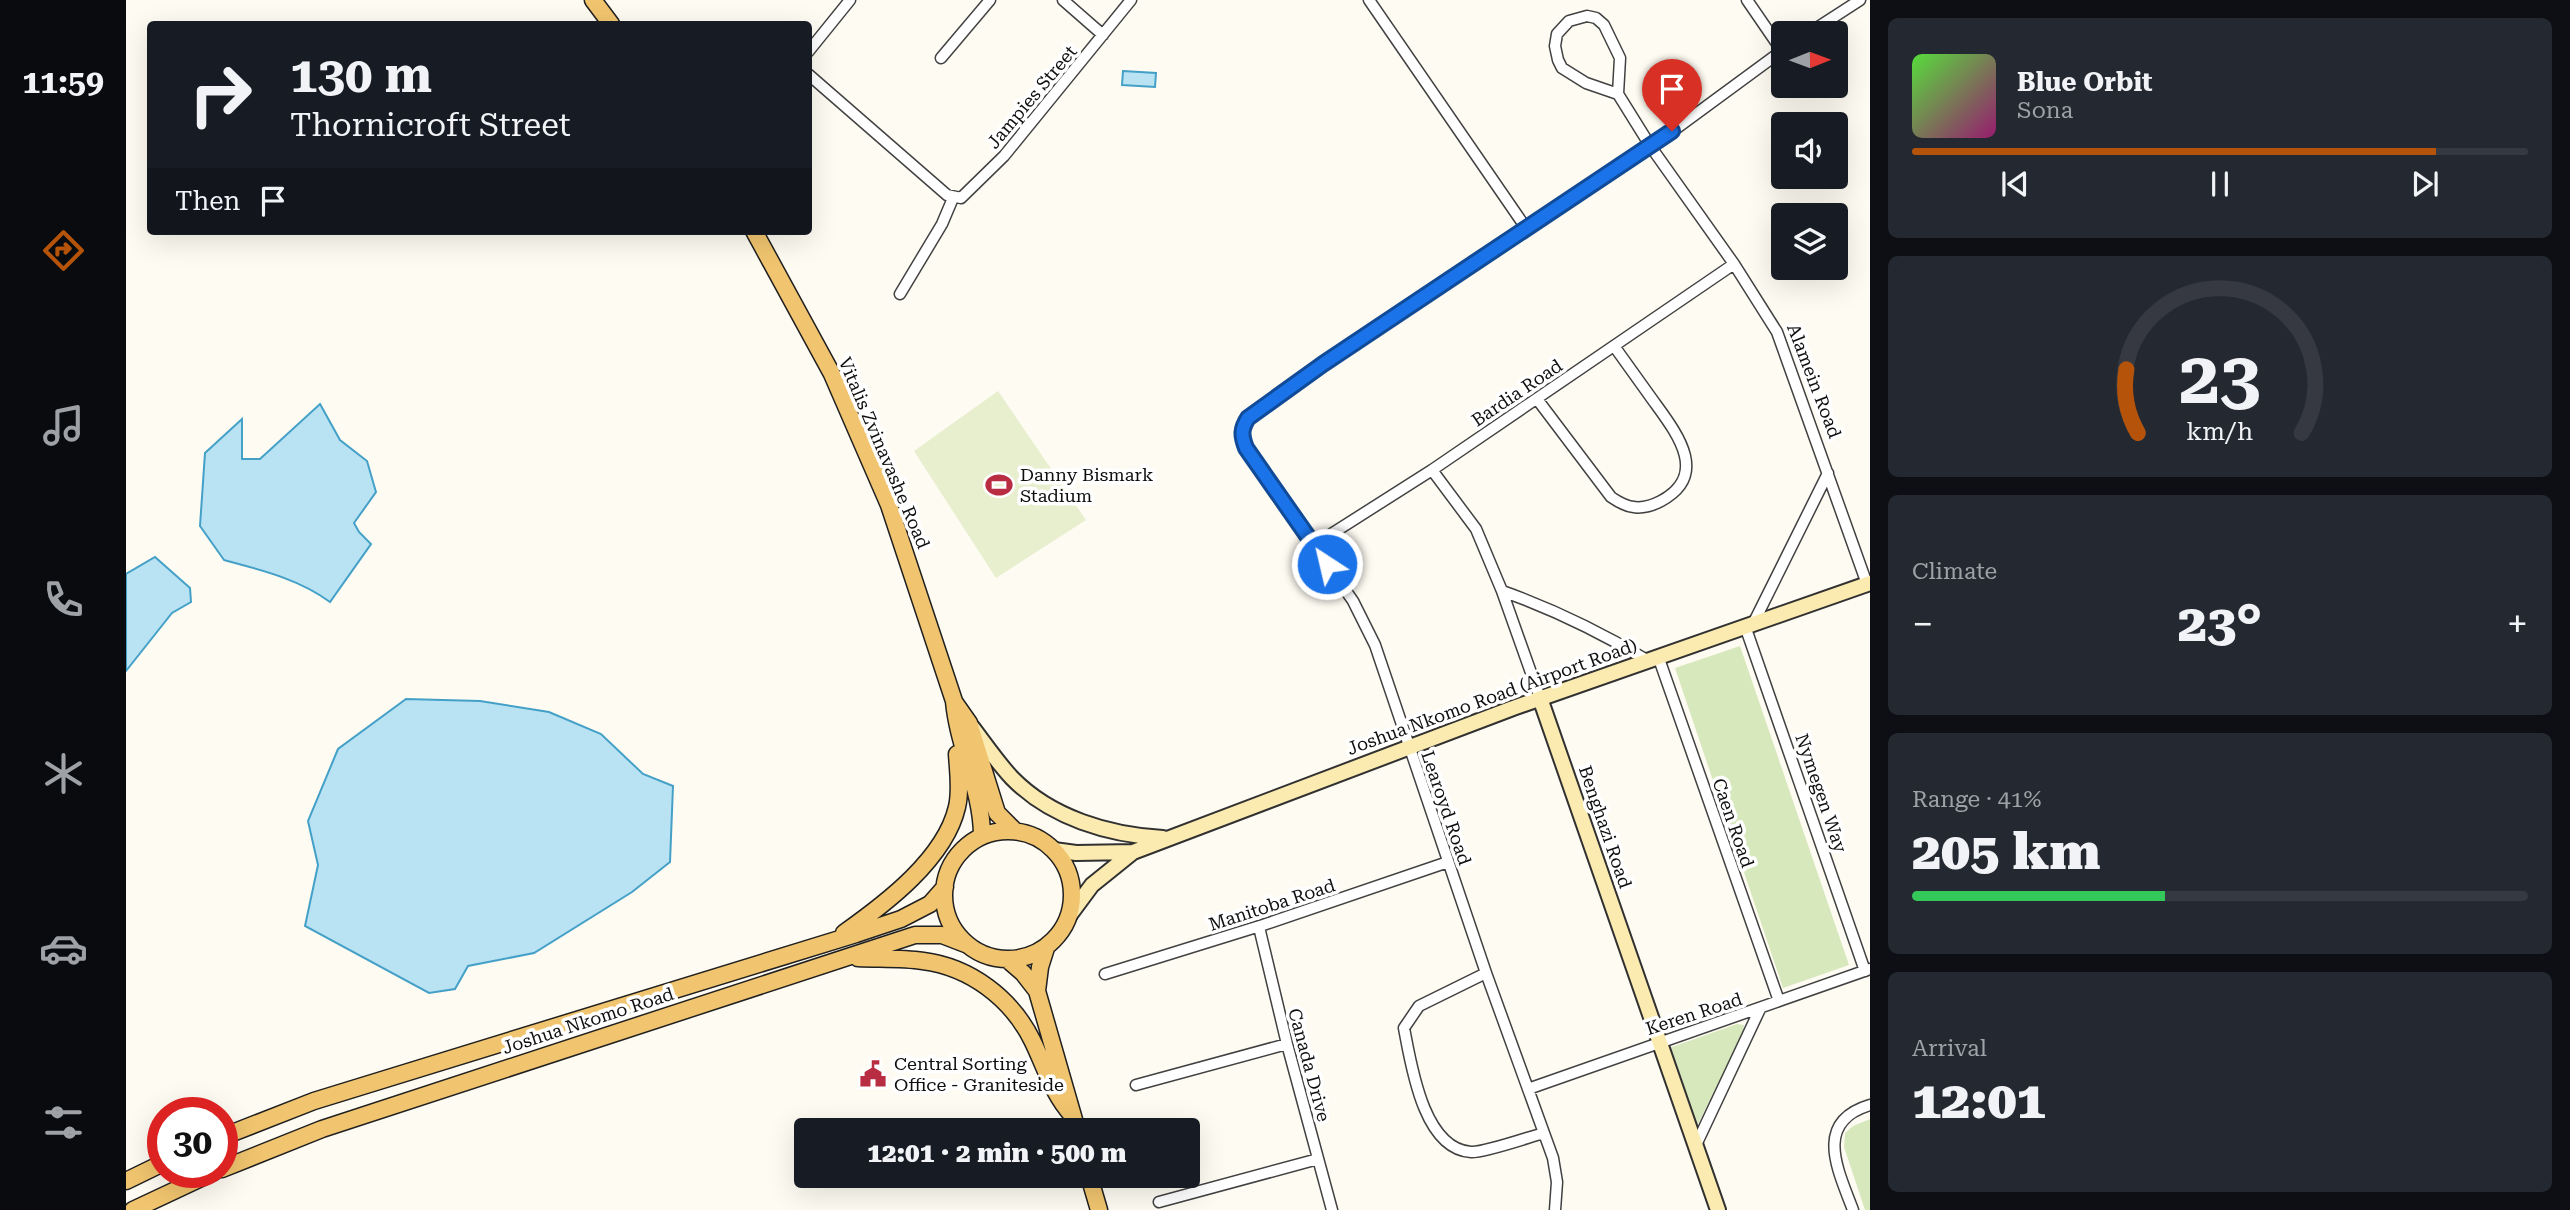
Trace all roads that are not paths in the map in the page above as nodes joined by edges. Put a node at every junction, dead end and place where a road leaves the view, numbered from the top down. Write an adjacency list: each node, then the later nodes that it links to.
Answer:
1 (593, 0): 9 (main road)
2 (850, 0): 13 (street)
3 (990, 0): 14 (street)
4 (1063, 0): 12 (street)
5 (1131, 0): 12 (street, Jampies Street)
6 (1369, 0): 20 (street)
7 (1747, 0): 11 (street)
8 (1860, 0): 10 (street)
9 (609, 21)
10 (1828, 21)
11 (1771, 33)
12 (1103, 35): 19 (street, Jampies Street)
13 (812, 47)
14 (941, 58)
15 (1771, 59): 18 (street)
16 (812, 77): 19 (street)
17 (1618, 94): 17 (street); 18 (street, Alamein Road)
18 (1651, 147): 20 (street); 22 (street, Alamein Road)
19 (950, 197): 23 (street)
20 (1526, 228): 28 (street, Learoyd Road)
21 (756, 235): 34 (main road, Vitalis Zvinavashe Road)
22 (1734, 264): 24 (street, Bardia Road); 27 (street, Alamein Road)
23 (901, 294)
24 (1614, 346): 25 (street, Bardia Road); 25 (street)
25 (1537, 399): 26 (street, Bardia Road)
26 (1432, 470): 28 (street, Bardia Road); 30 (street, Benghazi Road)
27 (1828, 474): 29 (street, Alamein Road); 31 (street)
28 (1314, 545): 35 (street, Learoyd Road)
29 (1869, 586): 31 (street, Joshua Nkomo Road (Airport Road))
30 (1502, 591): 32 (street); 33 (street, Benghazi Road)
31 (1749, 625): 32 (street, Joshua Nkomo Road (Airport Road)); 50 (street, Nymegen Way)
32 (1653, 658): 33 (street, Joshua Nkomo Road (Airport Road)); 54 (street, Caen Road)
33 (1540, 698): 35 (street, Joshua Nkomo Road (Airport Road)); 56 (street, Benghazi Road)
34 (963, 725): 36 (main road, Vitalis Zvinavashe Road); 37 (main road, Vitalis Zvinavashe Road); 38 (street); 45 (main road)
35 (1409, 747): 38 (street, Joshua Nkomo Road (Airport Road)); 41 (street, Learoyd Road)
36 (1015, 831): 37 (main road); 39 (main road)
37 (982, 836): 42 (main road)
38 (1167, 838): 40 (street, Joshua Nkomo Road (Airport Road))
39 (1054, 850): 40 (street); 43 (main road)
40 (1133, 852): 43 (street)
41 (1448, 862): 44 (street, Manitoba Road); 52 (street, Learoyd Road)
42 (945, 887): 45 (main road, Joshua Nkomo Road); 46 (main road)
43 (1069, 916): 47 (main road)
44 (1259, 927): 51 (street, Manitoba Road); 57 (street, Canada Drive)
45 (830, 942): 63 (main road, Joshua Nkomo Road)
46 (968, 945): 48 (main road, Joshua Nkomo Road); 49 (main road)
47 (1046, 948): 49 (main road); 53 (main road)
48 (846, 958): 61 (main road); 67 (main road, Joshua Nkomo Road)
49 (1008, 960): 53 (main road)
50 (1868, 970): 54 (street, Keren Road)
51 (1105, 974)
52 (1486, 974): 59 (street, Learoyd Road); 64 (street)
53 (1037, 991): 62 (main road)
54 (1779, 1001): 55 (street, Keren Road)
55 (1760, 1009): 56 (street, Keren Road); 65 (street)
56 (1660, 1042): 59 (street, Keren Road); 65 (street, Benghazi Road)
57 (1287, 1044): 58 (street); 66 (street, Canada Drive)
58 (1136, 1085)
59 (1528, 1089): 64 (street, Learoyd Road)
60 (1870, 1105): 78 (street)
61 (1071, 1118)
62 (1073, 1118)
63 (238, 1131)
64 (1544, 1133): 76 (street, Learoyd Road)
65 (1696, 1144): 77 (street, Benghazi Road)
66 (1318, 1159): 72 (street); 75 (street, Canada Drive)
67 (238, 1163)
68 (147, 1171): 69 (main road)
69 (126, 1181)
70 (180, 1188): 73 (main road)
71 (1093, 1188): 74 (main road)
72 (1159, 1202)
73 (133, 1210)
74 (1099, 1210)
75 (1332, 1210)
76 (1555, 1210)
77 (1718, 1210)
78 (1853, 1210)

